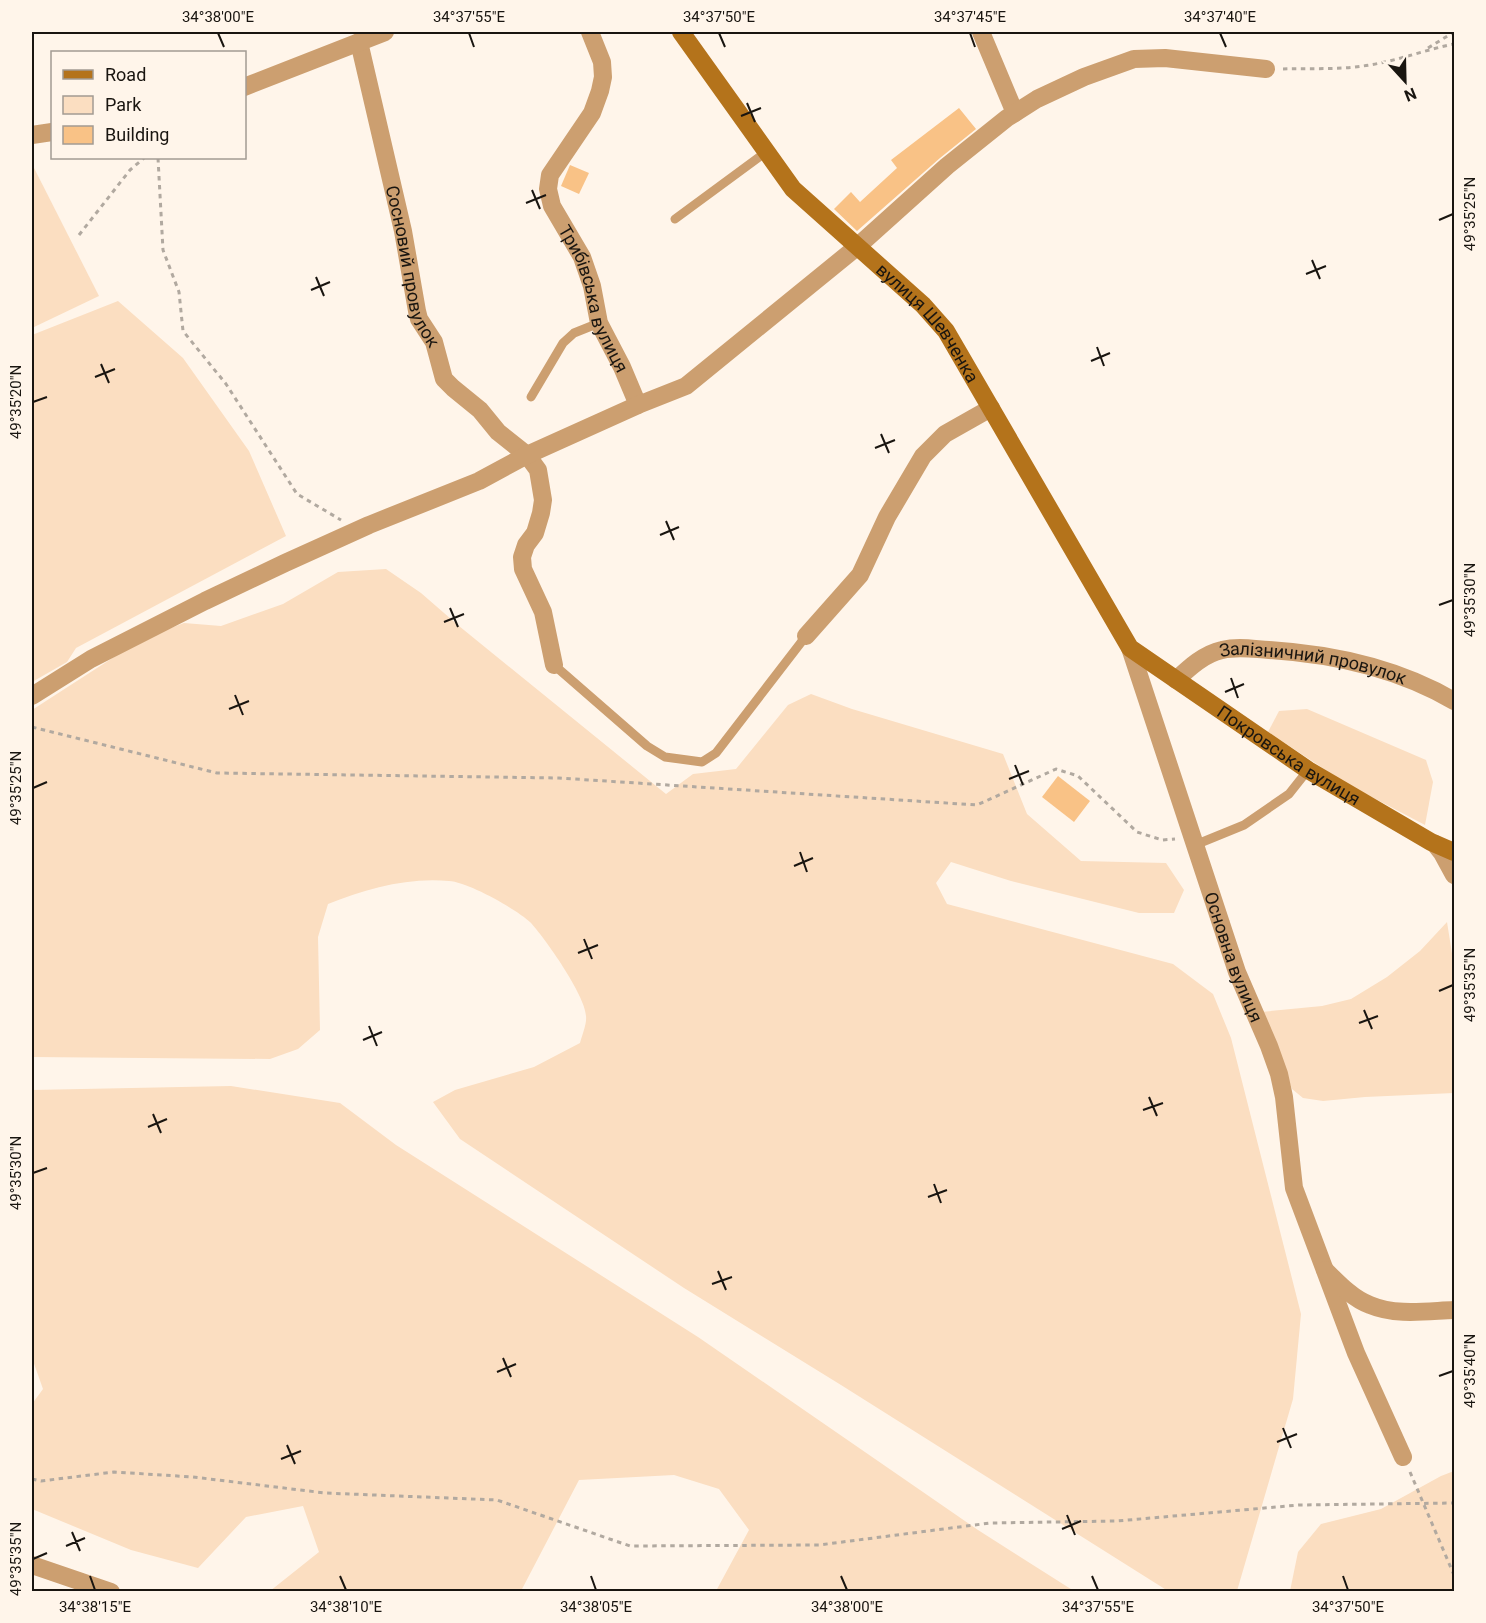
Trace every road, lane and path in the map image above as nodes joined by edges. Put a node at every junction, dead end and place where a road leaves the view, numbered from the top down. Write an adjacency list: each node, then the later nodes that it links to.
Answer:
1 (385, 32): 6 (street)
2 (590, 32): 20 (street, Трибівська вулиця)
3 (681, 32): 14 (street, вулиця Шевченка)
4 (981, 32): 11 (street)
5 (1455, 32): 8 (path)
6 (359, 42): 10 (street); 24 (street, Сосновий провулок)
7 (1455, 44): 8 (path)
8 (1425, 50): 9 (path)
9 (1266, 69): 11 (street)
10 (246, 86)
11 (1015, 113): 19 (street)
12 (51, 132): 13 (street)
13 (32, 135)
14 (766, 152): 17 (lane); 19 (street, вулиця Шевченка)
15 (143, 159): 18 (path)
16 (158, 159): 25 (path)
17 (675, 219)
18 (79, 235)
19 (858, 246): 22 (street); 23 (street, вулиця Шевченка)
20 (599, 323): 21 (lane); 22 (street, Трибівська вулиця)
21 (531, 397)
22 (638, 405): 24 (street)
23 (991, 408): 26 (street); 27 (street, вулиця Шевченка)
24 (527, 455): 25 (street); 28 (street)
25 (358, 530): 30 (street)
26 (806, 636): 28 (lane)
27 (1130, 648): 29 (street, Покровська вулиця); 34 (street, Основна вулиця)
28 (554, 665)
29 (1176, 680): 31 (street, Залізничний провулок); 33 (street, Покровська вулиця)
30 (32, 696)
31 (1455, 701)
32 (32, 727): 34 (path)
33 (1308, 770): 34 (lane); 35 (street, Покровська вулиця)
34 (1194, 841): 38 (street, Основна вулиця)
35 (1435, 844): 36 (street, Покровська вулиця); 37 (street)
36 (1455, 852)
37 (1455, 875)
38 (1323, 1268): 39 (street, Основна вулиця); 41 (street, Основна вулиця)
39 (1367, 1304): 40 (street, Основна вулиця); 41 (lane)
40 (1455, 1310)
41 (1341, 1316): 42 (street, Основна вулиця)
42 (1403, 1457): 44 (path)
43 (32, 1479): 44 (path)
44 (1423, 1503): 45 (path); 47 (path)
45 (1455, 1503)
46 (32, 1565): 48 (street)
47 (1455, 1575)
48 (111, 1592)

